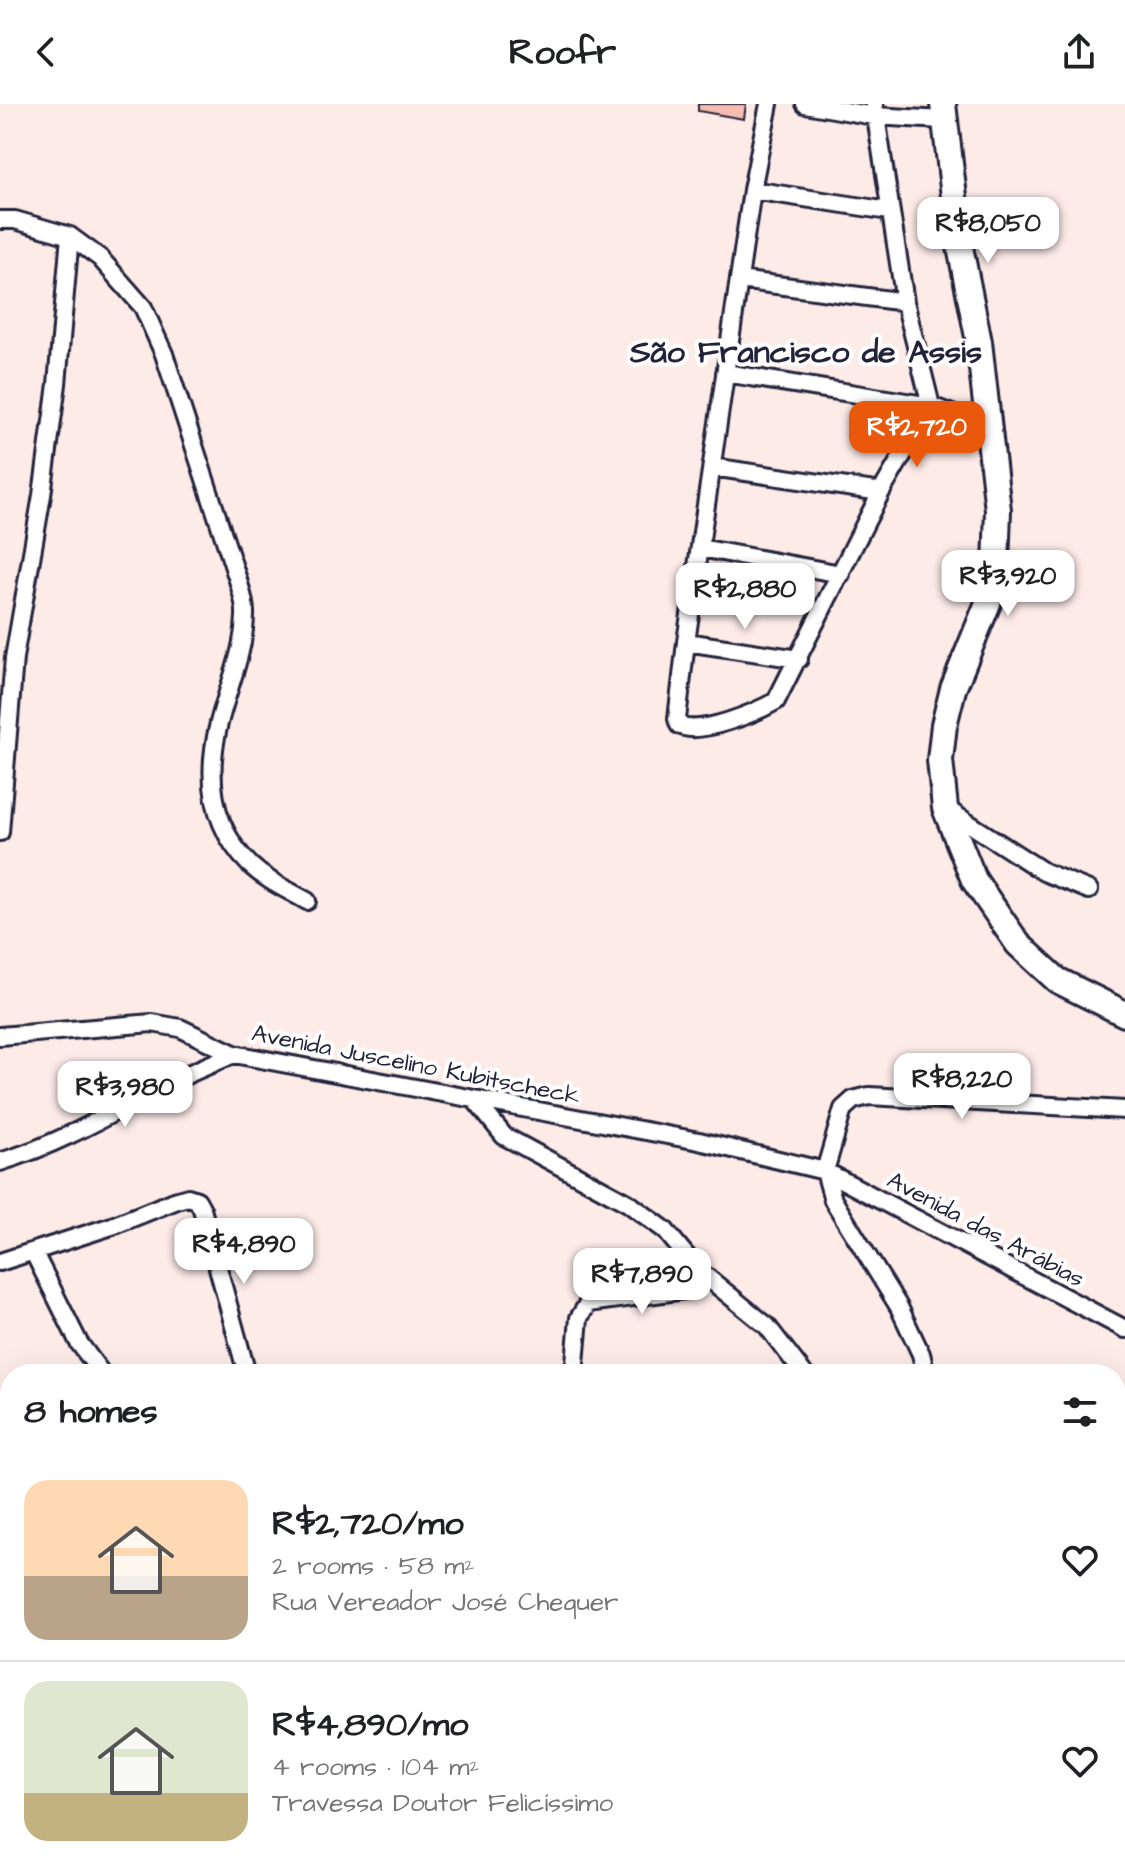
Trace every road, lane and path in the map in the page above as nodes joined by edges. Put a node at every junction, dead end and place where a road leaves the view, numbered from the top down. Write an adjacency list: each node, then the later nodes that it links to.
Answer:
1 (769, 104): 5 (street)
2 (805, 104): 3 (street)
3 (874, 110): 4 (street); 6 (street)
4 (943, 112): 13 (street)
5 (752, 190): 6 (street); 9 (street)
6 (889, 211): 10 (street)
7 (0, 220): 8 (street)
8 (70, 236): 21 (street); 23 (street)
9 (739, 280): 10 (street); 11 (street)
10 (905, 302): 12 (street)
11 (725, 373): 12 (street); 14 (street)
12 (931, 406): 13 (street); 15 (street)
13 (989, 428): 20 (street)
14 (712, 467): 15 (street); 16 (street)
15 (881, 492): 17 (street)
16 (700, 548): 17 (street); 18 (street)
17 (841, 574): 19 (street)
18 (686, 642): 19 (street); 19 (street)
19 (799, 659)
20 (945, 808): 22 (street); 24 (street)
21 (0, 832)
22 (1089, 890)
23 (307, 901)
24 (1125, 1014)
25 (0, 1036): 26 (street, Avenida Juscelino Kubitscheck)
26 (234, 1054): 27 (street, Avenida Juscelino Kubitscheck); 29 (street)
27 (475, 1100): 30 (street, Avenida Juscelino Kubitscheck); 33 (street)
28 (1125, 1110): 30 (street)
29 (0, 1162)
30 (825, 1171): 34 (street, Avenida das Arábias); 39 (street)
31 (34, 1253): 32 (street); 35 (street); 36 (street)
32 (0, 1262)
33 (697, 1269): 37 (street); 38 (street)
34 (1125, 1329)
35 (95, 1364)
36 (244, 1364)
37 (575, 1364)
38 (796, 1364)
39 (924, 1364)

